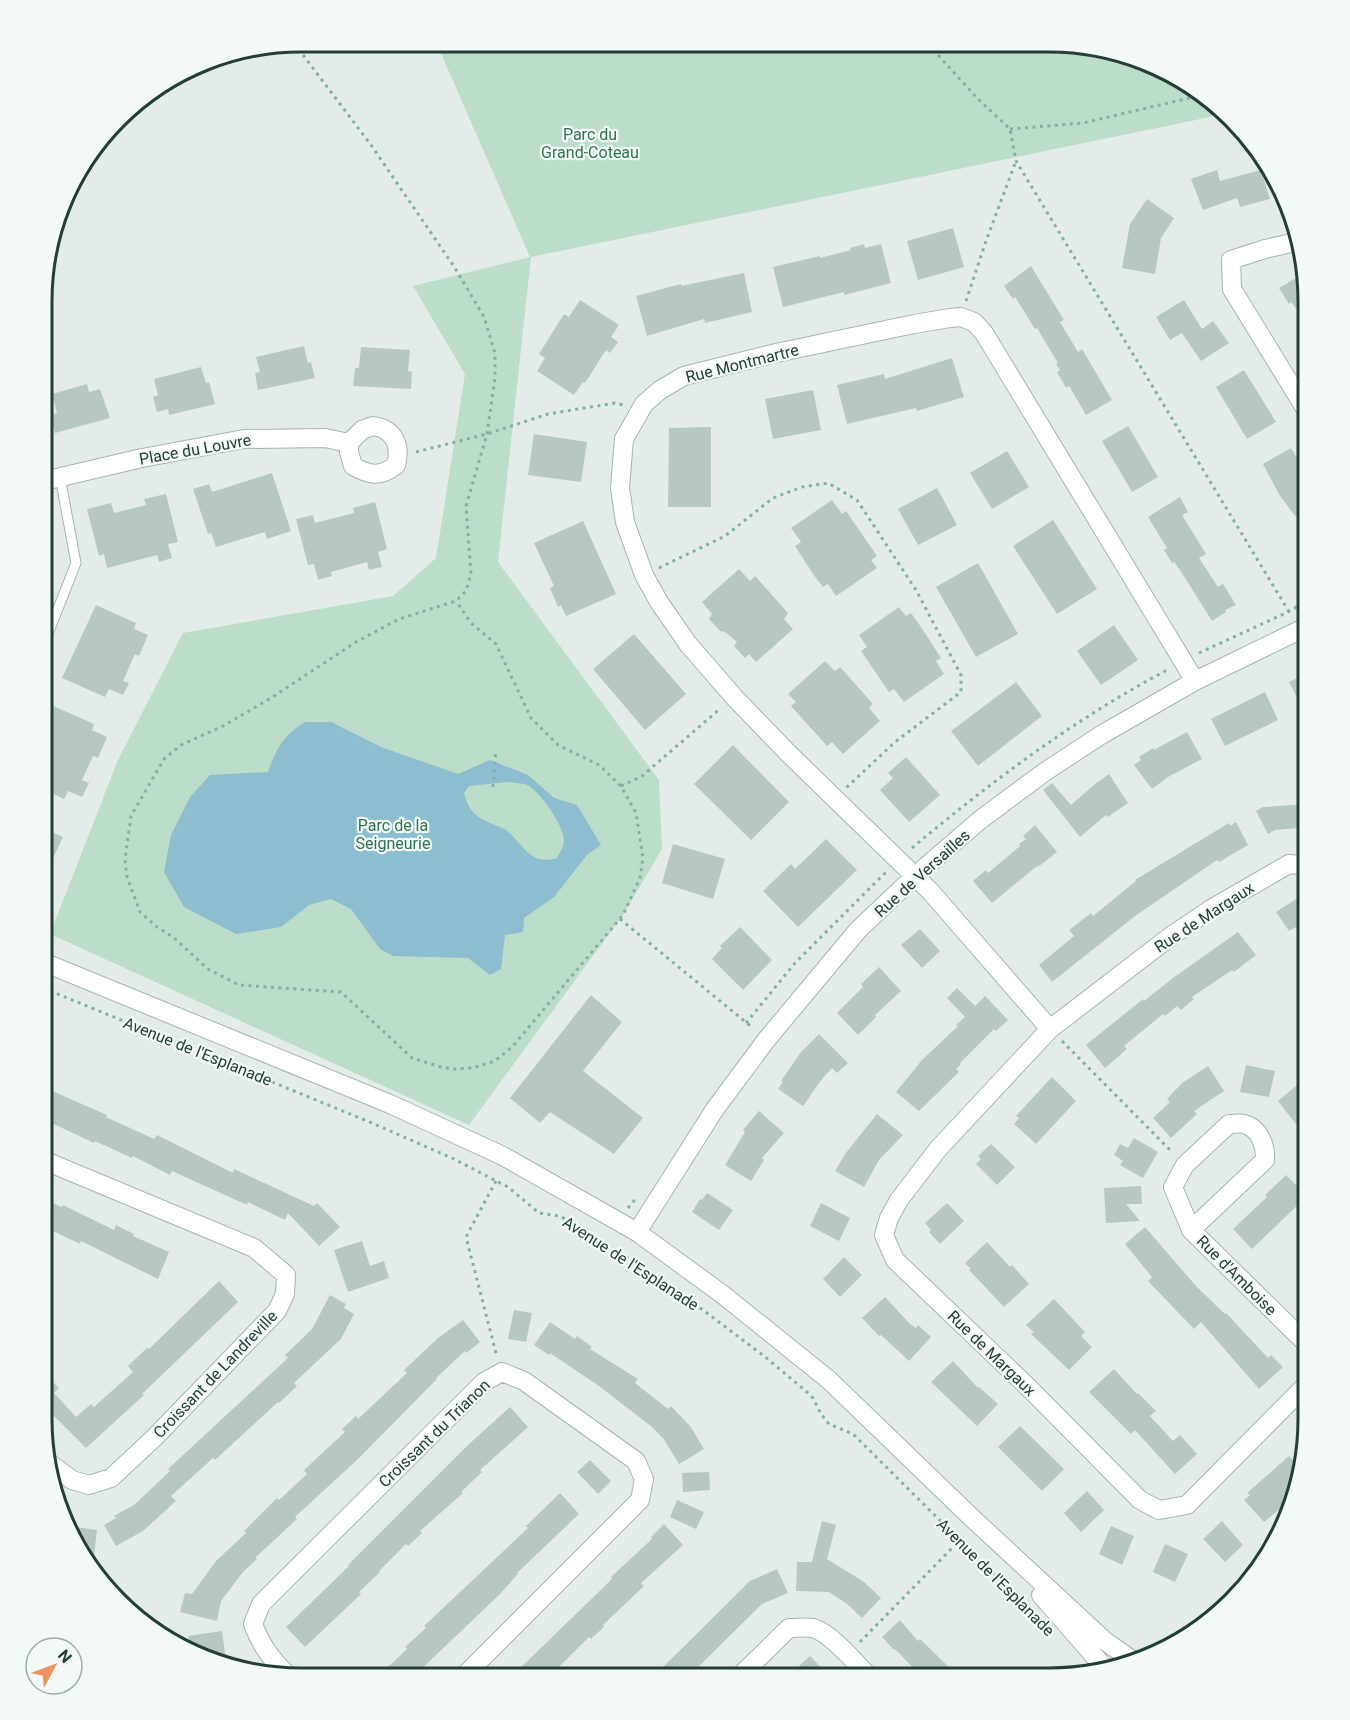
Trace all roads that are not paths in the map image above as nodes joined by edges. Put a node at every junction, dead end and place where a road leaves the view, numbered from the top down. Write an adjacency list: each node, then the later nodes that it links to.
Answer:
1 (1291, 243): 2 (street)
2 (1298, 396)
3 (349, 443): 3 (street); 4 (street, Place du Louvre)
4 (52, 479): 5 (lane)
5 (52, 624)
6 (1298, 631): 7 (street, Rue de Versailles)
7 (1195, 681): 9 (street, Rue de Versailles); 9 (street, Rue Montmartre)
8 (1298, 865): 11 (street, Rue de Margaux)
9 (915, 876): 11 (street); 14 (street, Rue de Versailles)
10 (52, 966): 14 (street, Avenue de l'Esplanade)
11 (1050, 1029): 16 (street, Rue de Margaux)
12 (52, 1164): 17 (street, Croissant de Landreville)
13 (1191, 1230): 13 (street, Rue d'Amboise); 15 (street, Rue d'Amboise)
14 (637, 1232): 18 (street, Avenue de l'Esplanade)
15 (1298, 1335)
16 (1298, 1394)
17 (58, 1469)
18 (972, 1518): 19 (street, Avenue de l'Esplanade); 20 (street, Avenue de l'Esplanade)
19 (1125, 1655)
20 (1100, 1662)
21 (279, 1666): 22 (street, Croissant du Trianon)
22 (472, 1668)
23 (748, 1668): 24 (street)
24 (860, 1668)

